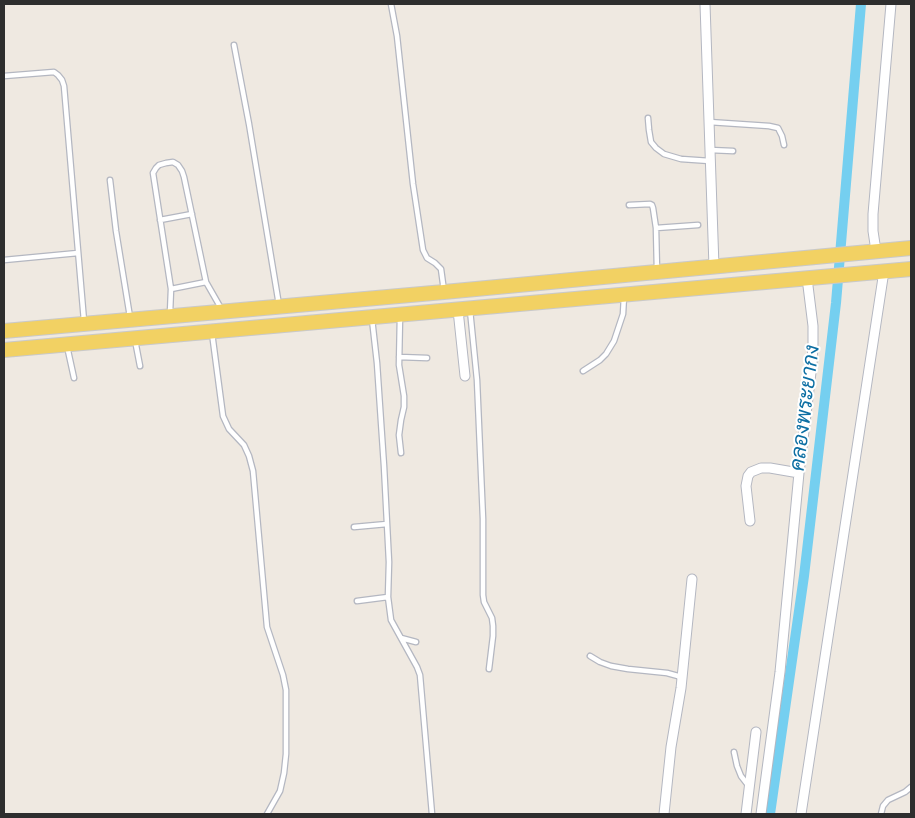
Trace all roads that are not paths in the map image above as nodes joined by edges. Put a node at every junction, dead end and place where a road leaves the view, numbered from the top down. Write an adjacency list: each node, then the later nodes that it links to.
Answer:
1 (390, 4): 29 (lane)
2 (705, 4): 7 (street)
3 (890, 4): 19 (street)
4 (234, 45): 32 (lane)
5 (4, 76): 20 (lane)
6 (648, 118): 11 (lane)
7 (709, 122): 8 (lane); 9 (street)
8 (784, 145)
9 (710, 150): 10 (lane); 11 (street)
10 (733, 151)
11 (710, 161): 22 (street)
12 (110, 180): 38 (lane)
13 (629, 205): 17 (lane)
14 (192, 214): 15 (lane); 15 (lane); 27 (lane)
15 (160, 220): 28 (lane)
16 (698, 225): 17 (lane)
17 (656, 228): 24 (lane)
18 (911, 248): 19 (main road)
19 (873, 251): 22 (main road)
20 (78, 253): 21 (lane); 40 (lane)
21 (4, 260)
22 (714, 267): 24 (main road)
23 (911, 268): 25 (main road)
24 (656, 272): 29 (main road)
25 (877, 272): 26 (main road); 74 (street)
26 (807, 278): 30 (main road); 53 (street)
27 (206, 282): 28 (lane); 34 (lane)
28 (171, 289): 36 (lane)
29 (444, 292): 31 (main road)
30 (624, 295): 33 (main road); 49 (lane)
31 (338, 302): 32 (main road); 39 (main road)
32 (279, 306): 34 (main road)
33 (464, 309): 35 (main road); 50 (street); 63 (lane)
34 (223, 312): 36 (main road)
35 (400, 315): 37 (main road); 46 (lane)
36 (170, 317): 38 (main road)
37 (372, 317): 39 (main road); 55 (lane)
38 (131, 320): 40 (main road)
39 (341, 320): 42 (main road)
40 (85, 324): 41 (main road)
41 (4, 332)
42 (212, 332): 43 (main road); 69 (lane)
43 (134, 338): 44 (main road); 48 (lane)
44 (67, 344): 45 (main road); 51 (lane)
45 (4, 350)
46 (399, 357): 47 (lane); 52 (lane)
47 (427, 358)
48 (140, 366)
49 (583, 371)
50 (465, 376)
51 (74, 378)
52 (401, 453)
53 (799, 473): 54 (street); 73 (street)
54 (750, 521)
55 (387, 524): 56 (lane); 58 (lane)
56 (354, 527)
57 (692, 579): 64 (street)
58 (388, 597): 59 (lane); 60 (lane)
59 (357, 601)
60 (401, 638): 61 (lane); 70 (lane)
61 (416, 642)
62 (590, 656): 64 (lane)
63 (489, 669)
64 (682, 680): 71 (street)
65 (756, 732): 67 (street)
66 (734, 752): 67 (lane)
67 (749, 786): 72 (street)
68 (911, 787): 75 (lane)
69 (267, 814)
70 (432, 814)
71 (664, 814)
72 (746, 814)
73 (761, 814)
74 (801, 814)
75 (881, 814)

